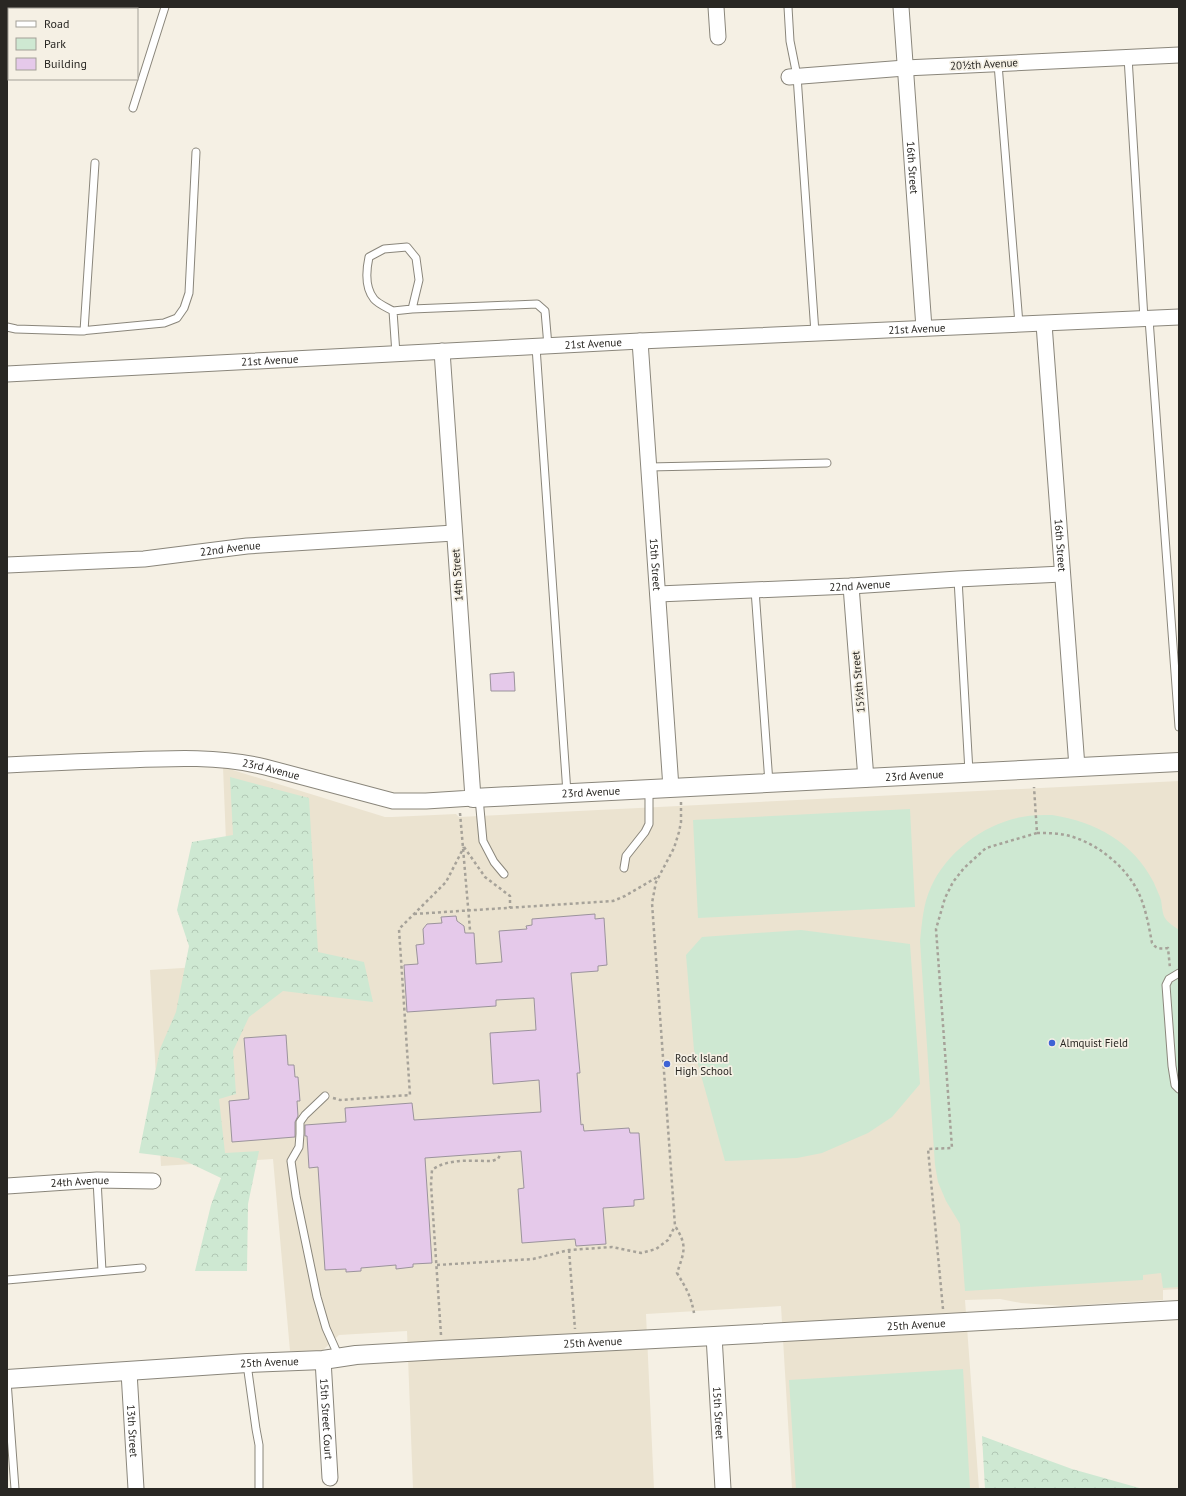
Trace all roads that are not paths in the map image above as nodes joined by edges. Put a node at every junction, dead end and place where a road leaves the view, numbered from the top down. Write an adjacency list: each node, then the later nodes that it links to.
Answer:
1 (165, 7): 11 (lane)
2 (716, 7): 5 (street)
3 (788, 7): 10 (lane)
4 (901, 7): 9 (street, 16th Street)
5 (718, 37)
6 (1179, 55): 7 (street, 20½th Avenue)
7 (1128, 57): 8 (street, 20½th Avenue); 17 (lane)
8 (998, 64): 9 (street, 20½th Avenue); 18 (lane)
9 (905, 68): 10 (street, 20½th Avenue); 21 (street, 16th Street)
10 (793, 76): 23 (lane)
11 (133, 108)
12 (196, 152): 22 (lane)
13 (95, 163): 22 (lane)
14 (412, 309): 15 (lane); 15 (lane); 25 (lane)
15 (393, 311): 27 (lane)
16 (1179, 317): 17 (street, 21st Avenue)
17 (1146, 319): 19 (street, 21st Avenue); 38 (lane)
18 (1019, 324): 19 (street, 21st Avenue); 21 (street, 21st Avenue)
19 (1044, 324): 33 (street, 16th Street)
20 (7, 327): 22 (lane)
21 (924, 328): 23 (street, 21st Avenue)
22 (84, 331)
23 (815, 333): 24 (street, 21st Avenue)
24 (640, 342): 25 (street, 21st Avenue); 30 (street, 15th Street)
25 (542, 346): 26 (street, 21st Avenue); 46 (lane)
26 (442, 351): 27 (street, 21st Avenue); 31 (street, 14th Street)
27 (396, 354): 28 (street, 21st Avenue)
28 (7, 374)
29 (827, 463): 30 (lane)
30 (649, 467): 37 (street, 15th Street)
31 (454, 533): 32 (street, 22nd Avenue); 48 (street, 14th Street)
32 (7, 565)
33 (1062, 574): 34 (street, 22nd Avenue); 41 (street, 16th Street)
34 (958, 578): 35 (street, 22nd Avenue); 42 (lane)
35 (850, 586): 36 (street, 22nd Avenue); 43 (street, 15½th Street)
36 (755, 590): 37 (street, 22nd Avenue); 44 (lane)
37 (658, 594): 47 (street, 15th Street)
38 (1179, 727)
39 (1179, 762): 41 (street, 23rd Avenue)
40 (7, 765): 48 (street, 23rd Avenue)
41 (1077, 767): 42 (street, 23rd Avenue)
42 (969, 773): 43 (street, 23rd Avenue)
43 (866, 779): 44 (street, 23rd Avenue)
44 (769, 783): 47 (street, 23rd Avenue)
45 (649, 789): 46 (street, 23rd Avenue); 47 (street, 23rd Avenue); 49 (lane)
46 (567, 794): 48 (street, 23rd Avenue)
47 (676, 795)
48 (476, 798): 50 (lane)
49 (624, 868)
50 (504, 874)
51 (1179, 973): 52 (lane)
52 (1179, 1089)
53 (325, 1096): 62 (lane)
54 (96, 1180): 55 (street, 24th Avenue); 56 (street, 24th Avenue); 58 (lane)
55 (153, 1181)
56 (7, 1186)
57 (142, 1268): 58 (lane)
58 (102, 1271): 59 (lane)
59 (7, 1280)
60 (1179, 1310): 61 (street, 25th Avenue)
61 (714, 1336): 62 (street, 25th Avenue); 70 (street, 15th Street)
62 (331, 1359): 63 (street, 25th Avenue); 66 (street, 15th Street Court)
63 (247, 1363): 64 (street, 25th Avenue); 69 (lane)
64 (129, 1372): 65 (street, 25th Avenue); 68 (street, 13th Street)
65 (7, 1380): 67 (lane)
66 (330, 1478)
67 (15, 1489)
68 (136, 1489)
69 (259, 1489)
70 (723, 1489)

